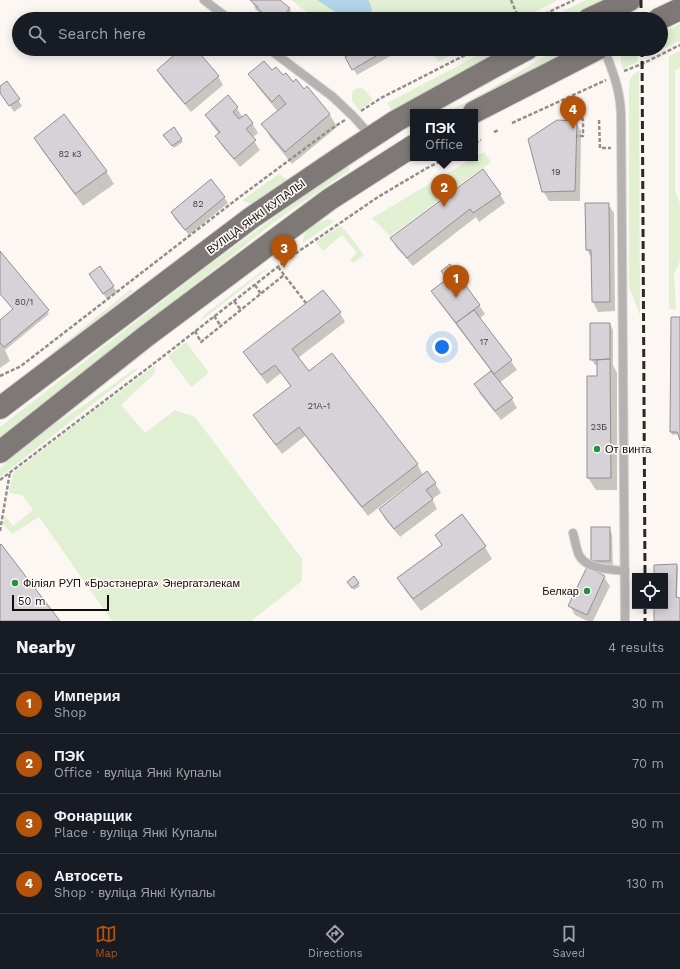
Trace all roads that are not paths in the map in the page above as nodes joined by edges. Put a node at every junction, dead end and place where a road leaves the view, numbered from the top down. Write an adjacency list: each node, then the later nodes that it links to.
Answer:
1 (204, 0): 4 (lane)
2 (630, 0): 5 (main road)
3 (680, 9): 6 (main road)
4 (220, 12)
5 (604, 12)
6 (668, 15)
7 (278, 56): 14 (lane)
8 (513, 56): 11 (main road, ВУЛІЦА ЯНКІ КУПАЛЫ)
9 (583, 56): 12 (main road)
10 (607, 56): 20 (lane)
11 (419, 109)
12 (478, 110)
13 (410, 114): 14 (main road, ВУЛІЦА ЯНКІ КУПАЛЫ)
14 (372, 136): 16 (main road); 17 (main road, ВУЛІЦА ЯНКІ КУПАЛЫ)
15 (410, 148): 16 (main road)
16 (388, 162): 18 (main road)
17 (0, 408)
18 (0, 452)
19 (573, 533): 20 (lane)
20 (624, 571): 21 (lane)
21 (625, 621)

